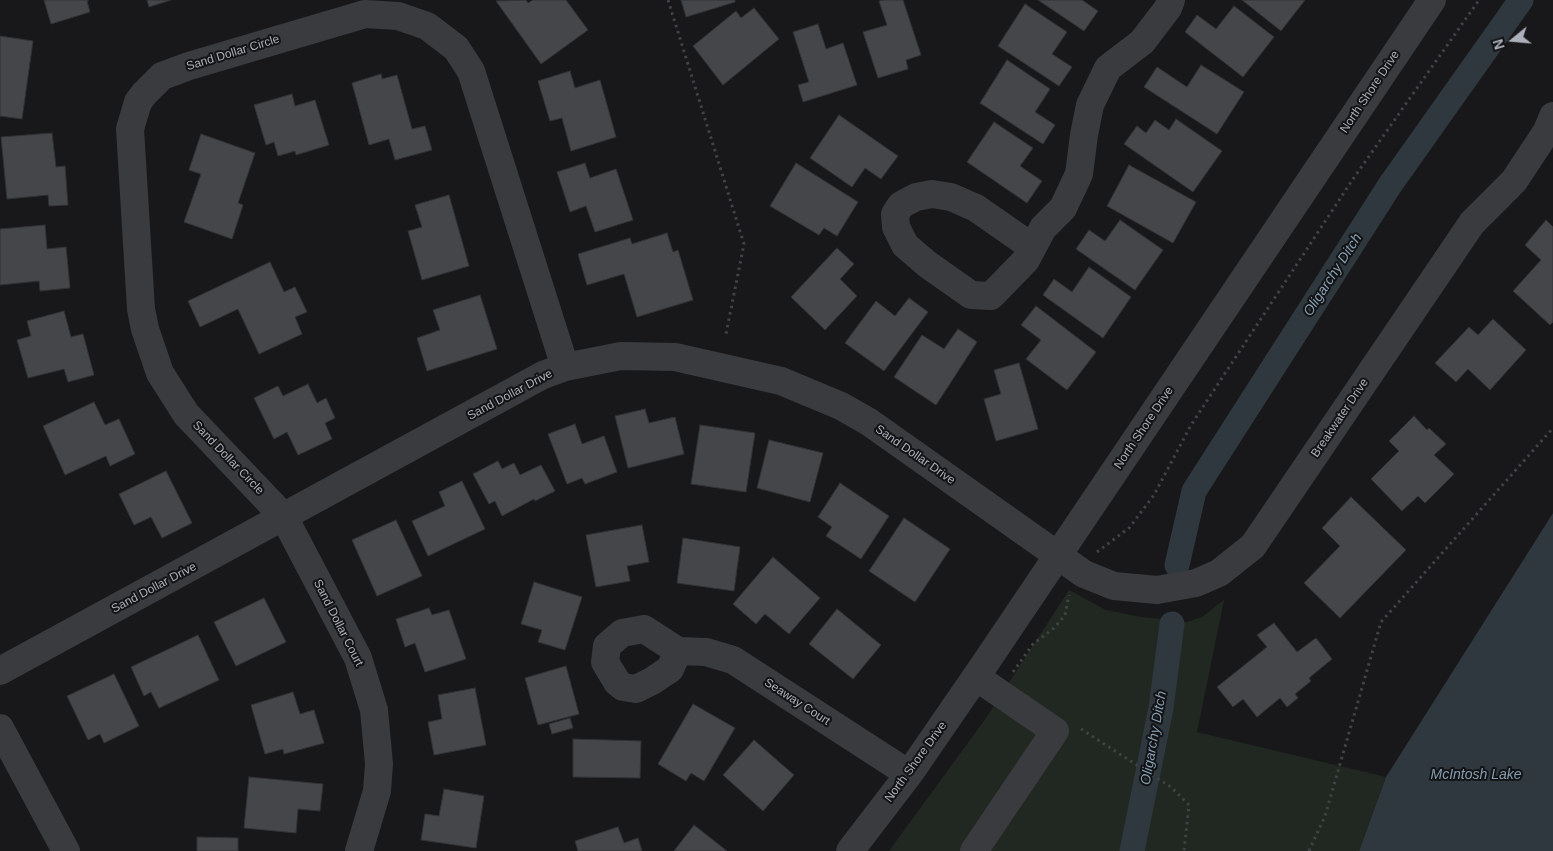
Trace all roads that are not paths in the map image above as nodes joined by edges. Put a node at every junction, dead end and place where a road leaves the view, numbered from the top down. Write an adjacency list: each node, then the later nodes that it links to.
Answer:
1 (1171, 0): 4 (street)
2 (1432, 0): 7 (street, North Shore Drive)
3 (1553, 116): 7 (street, Breakwater Drive)
4 (1032, 247): 4 (street)
5 (564, 367): 6 (street, Sand Dollar Drive); 6 (street, Sand Dollar Circle); 7 (street, Sand Dollar Drive)
6 (284, 517): 9 (street, Sand Dollar Drive); 14 (street, Sand Dollar Court)
7 (1057, 556): 10 (street, North Shore Drive)
8 (678, 651): 12 (street, Seaway Court)
9 (0, 671)
10 (976, 677): 12 (street, North Shore Drive); 16 (street)
11 (0, 728): 13 (street)
12 (909, 774): 15 (street, North Shore Drive)
13 (66, 851)
14 (359, 851)
15 (850, 851)
16 (974, 851)

